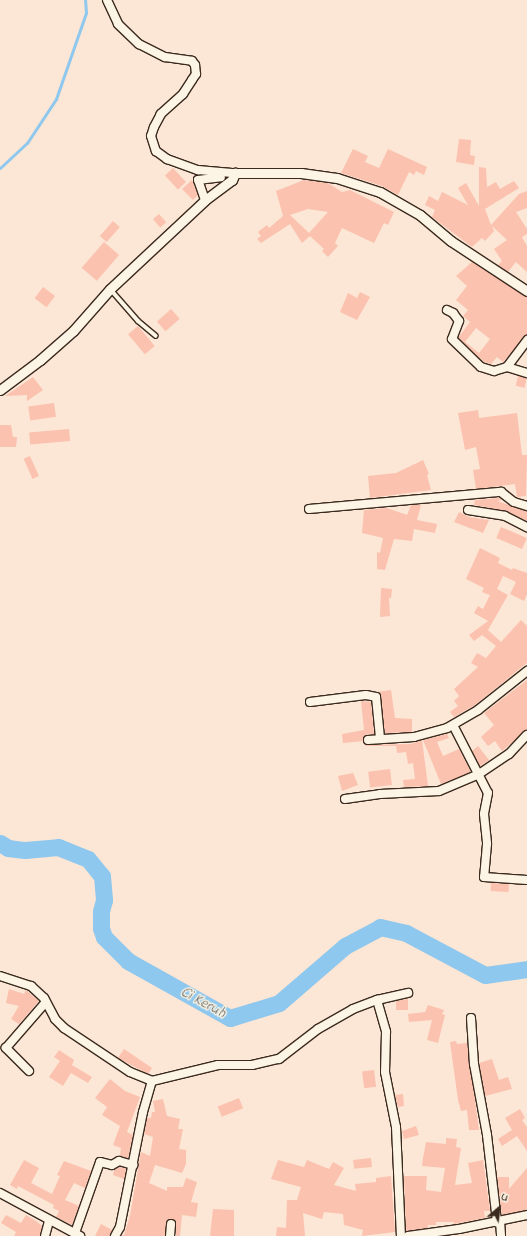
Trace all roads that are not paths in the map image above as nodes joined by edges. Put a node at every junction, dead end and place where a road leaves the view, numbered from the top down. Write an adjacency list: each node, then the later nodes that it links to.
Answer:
1 (107, 0): 2 (street)
2 (235, 173): 3 (street); 6 (street)
3 (225, 185): 4 (street); 4 (street)
4 (205, 200): 5 (street)
5 (110, 289): 8 (lane); 12 (street)
6 (527, 291)
7 (447, 310): 10 (street)
8 (156, 336)
9 (527, 340): 10 (street)
10 (507, 367): 11 (street)
11 (527, 373)
12 (0, 390)
13 (527, 506): 14 (street)
14 (309, 509)
15 (468, 510): 16 (street)
16 (527, 527)
17 (527, 672): 19 (street)
18 (310, 702): 21 (street)
19 (453, 725): 21 (street); 23 (street)
20 (527, 735): 23 (street)
21 (380, 738): 22 (street)
22 (368, 740)
23 (479, 774): 24 (street); 25 (street)
24 (345, 799)
25 (527, 880)
26 (0, 976): 29 (street)
27 (408, 993): 28 (street)
28 (377, 1000): 32 (street); 43 (street)
29 (46, 1002): 31 (street); 32 (street)
30 (471, 1018): 37 (street)
31 (29, 1071)
32 (152, 1081): 33 (street)
33 (133, 1165): 39 (street); 41 (street)
34 (0, 1193): 36 (street)
35 (527, 1215): 37 (street)
36 (49, 1221): 39 (street); 40 (street)
37 (498, 1222): 44 (street); 45 (street)
38 (171, 1224): 42 (street)
39 (78, 1235)
40 (45, 1236)
41 (115, 1236)
42 (170, 1236)
43 (401, 1236)
44 (408, 1236)
45 (501, 1236)

